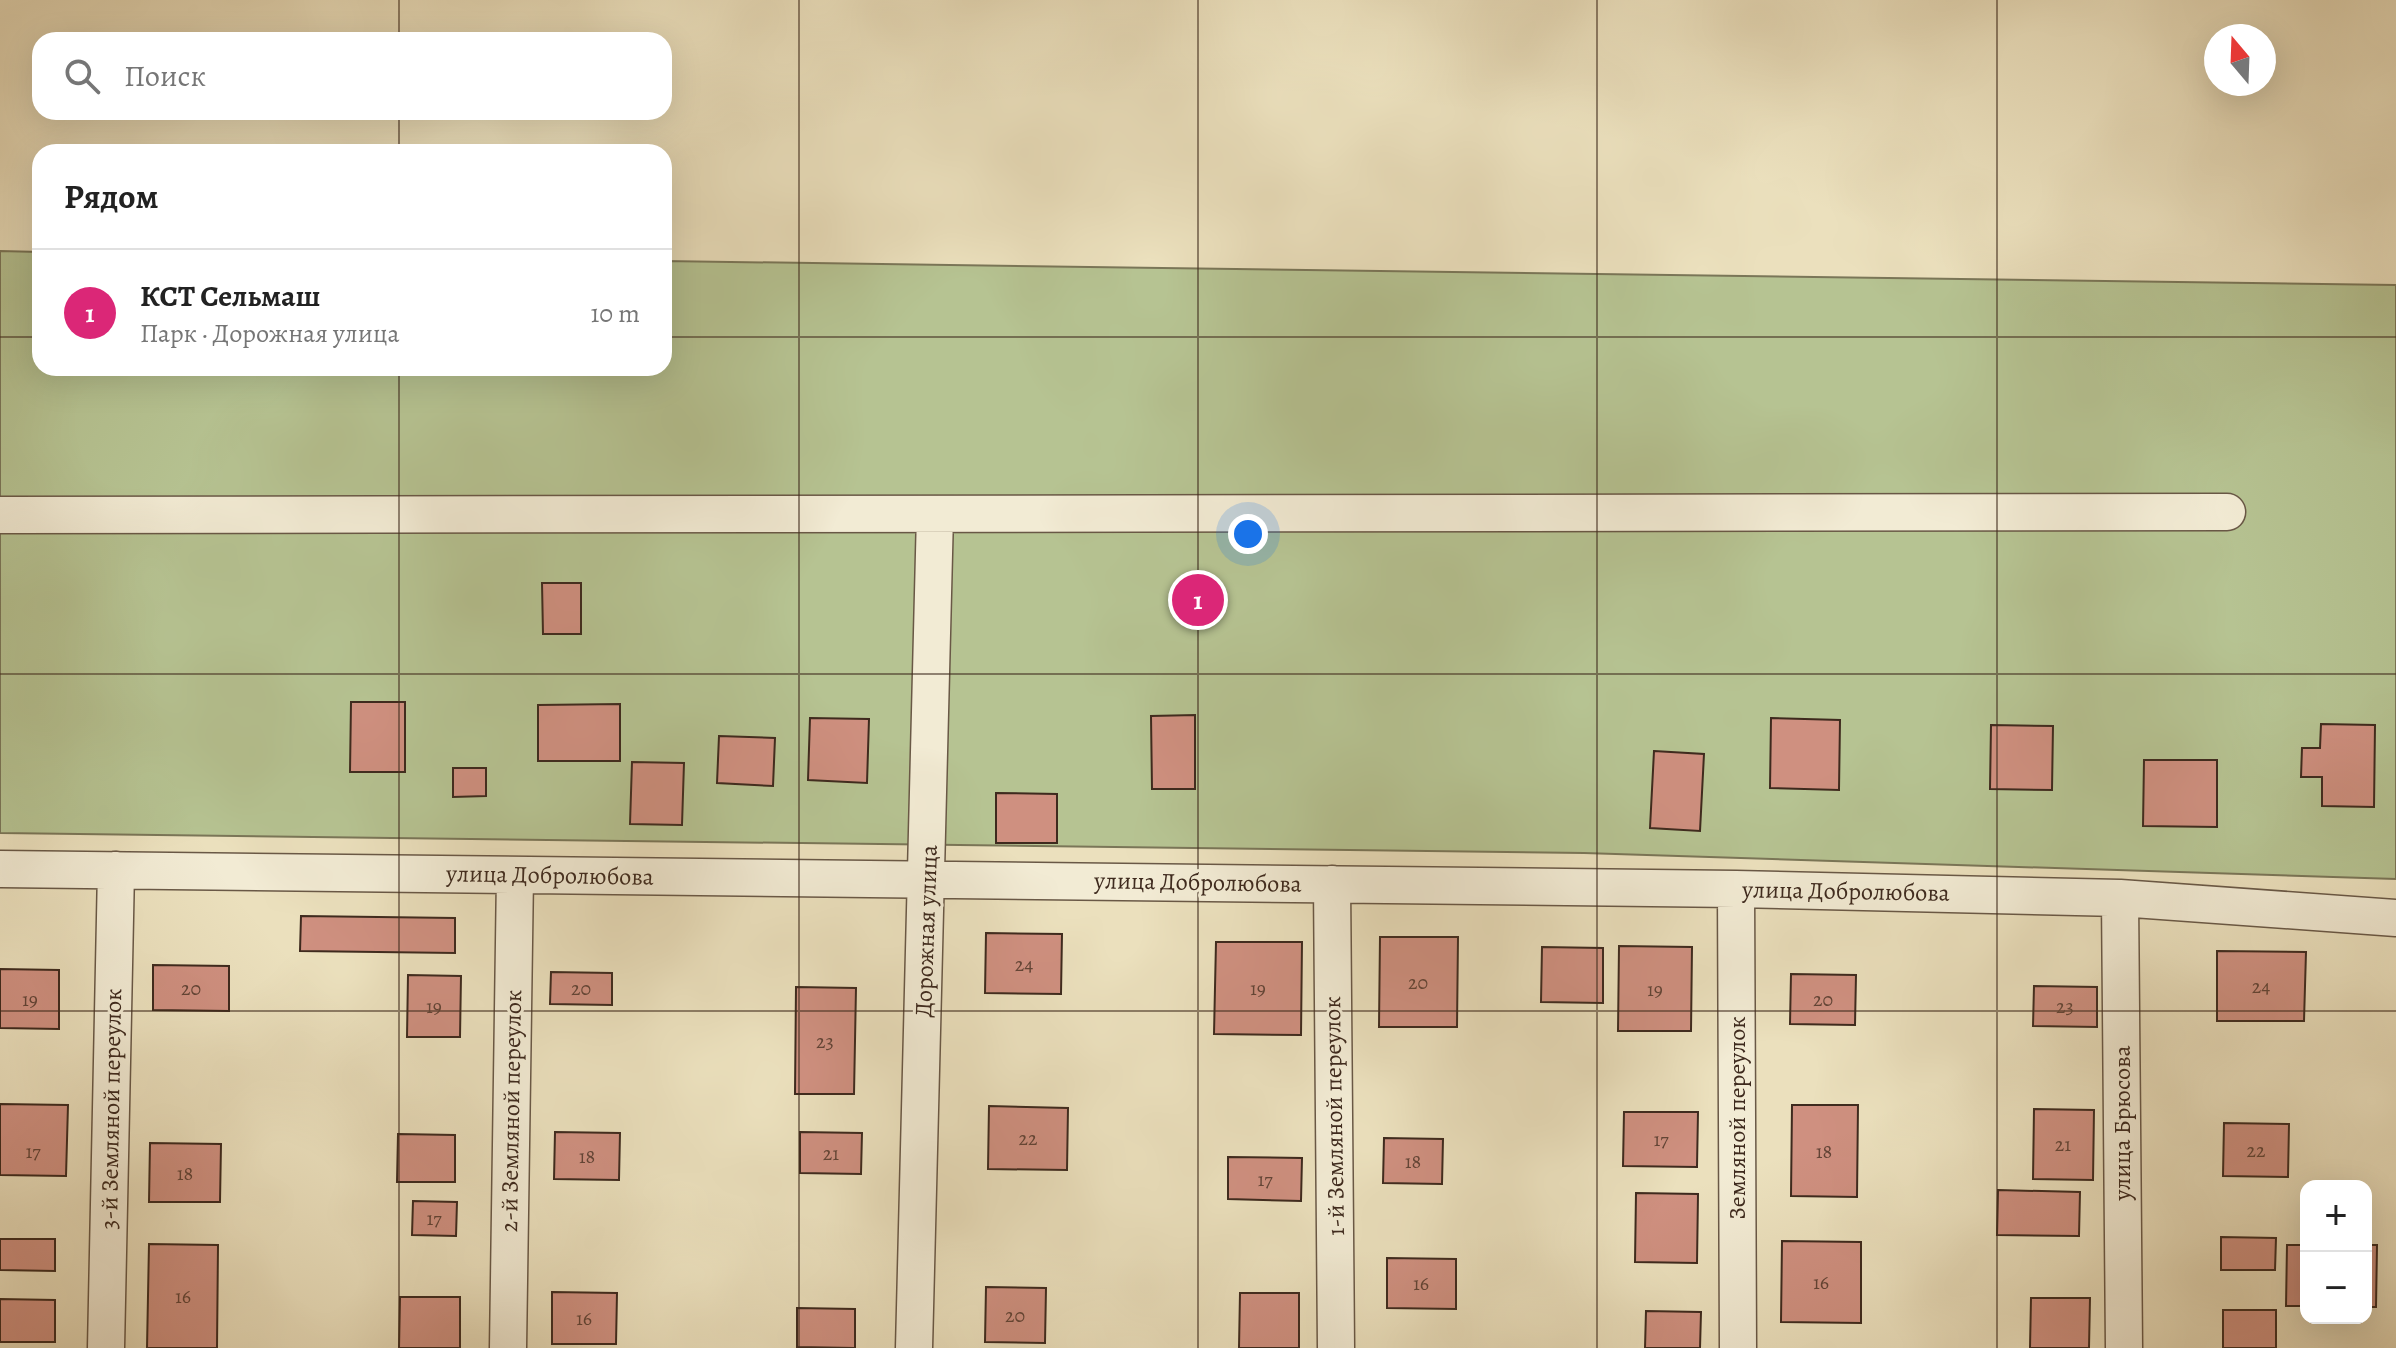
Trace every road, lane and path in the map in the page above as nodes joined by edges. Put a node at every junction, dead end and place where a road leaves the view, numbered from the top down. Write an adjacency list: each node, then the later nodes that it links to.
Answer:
1 (2227, 512): 2 (street)
2 (935, 514): 3 (street); 7 (street, Дорожная улица)
3 (0, 515)
4 (0, 869): 5 (street, улица Добролюбова)
5 (116, 870): 6 (street, улица Добролюбова); 12 (street, 3-й Земляной переулок)
6 (515, 875): 7 (street, улица Добролюбова); 13 (street, 2-й Земляной переулок)
7 (928, 879): 8 (street, улица Добролюбова); 14 (street, Дорожная улица)
8 (1332, 884): 9 (street, улица Добролюбова); 15 (street, 1-й Земляной переулок)
9 (1736, 889): 10 (street, улица Добролюбова); 16 (street, Земляной переулок)
10 (2120, 898): 11 (street, улица Добролюбова); 17 (street, улица Брюсова)
11 (2396, 918)
12 (106, 1348)
13 (508, 1348)
14 (914, 1348)
15 (1336, 1348)
16 (1738, 1348)
17 (2124, 1348)

